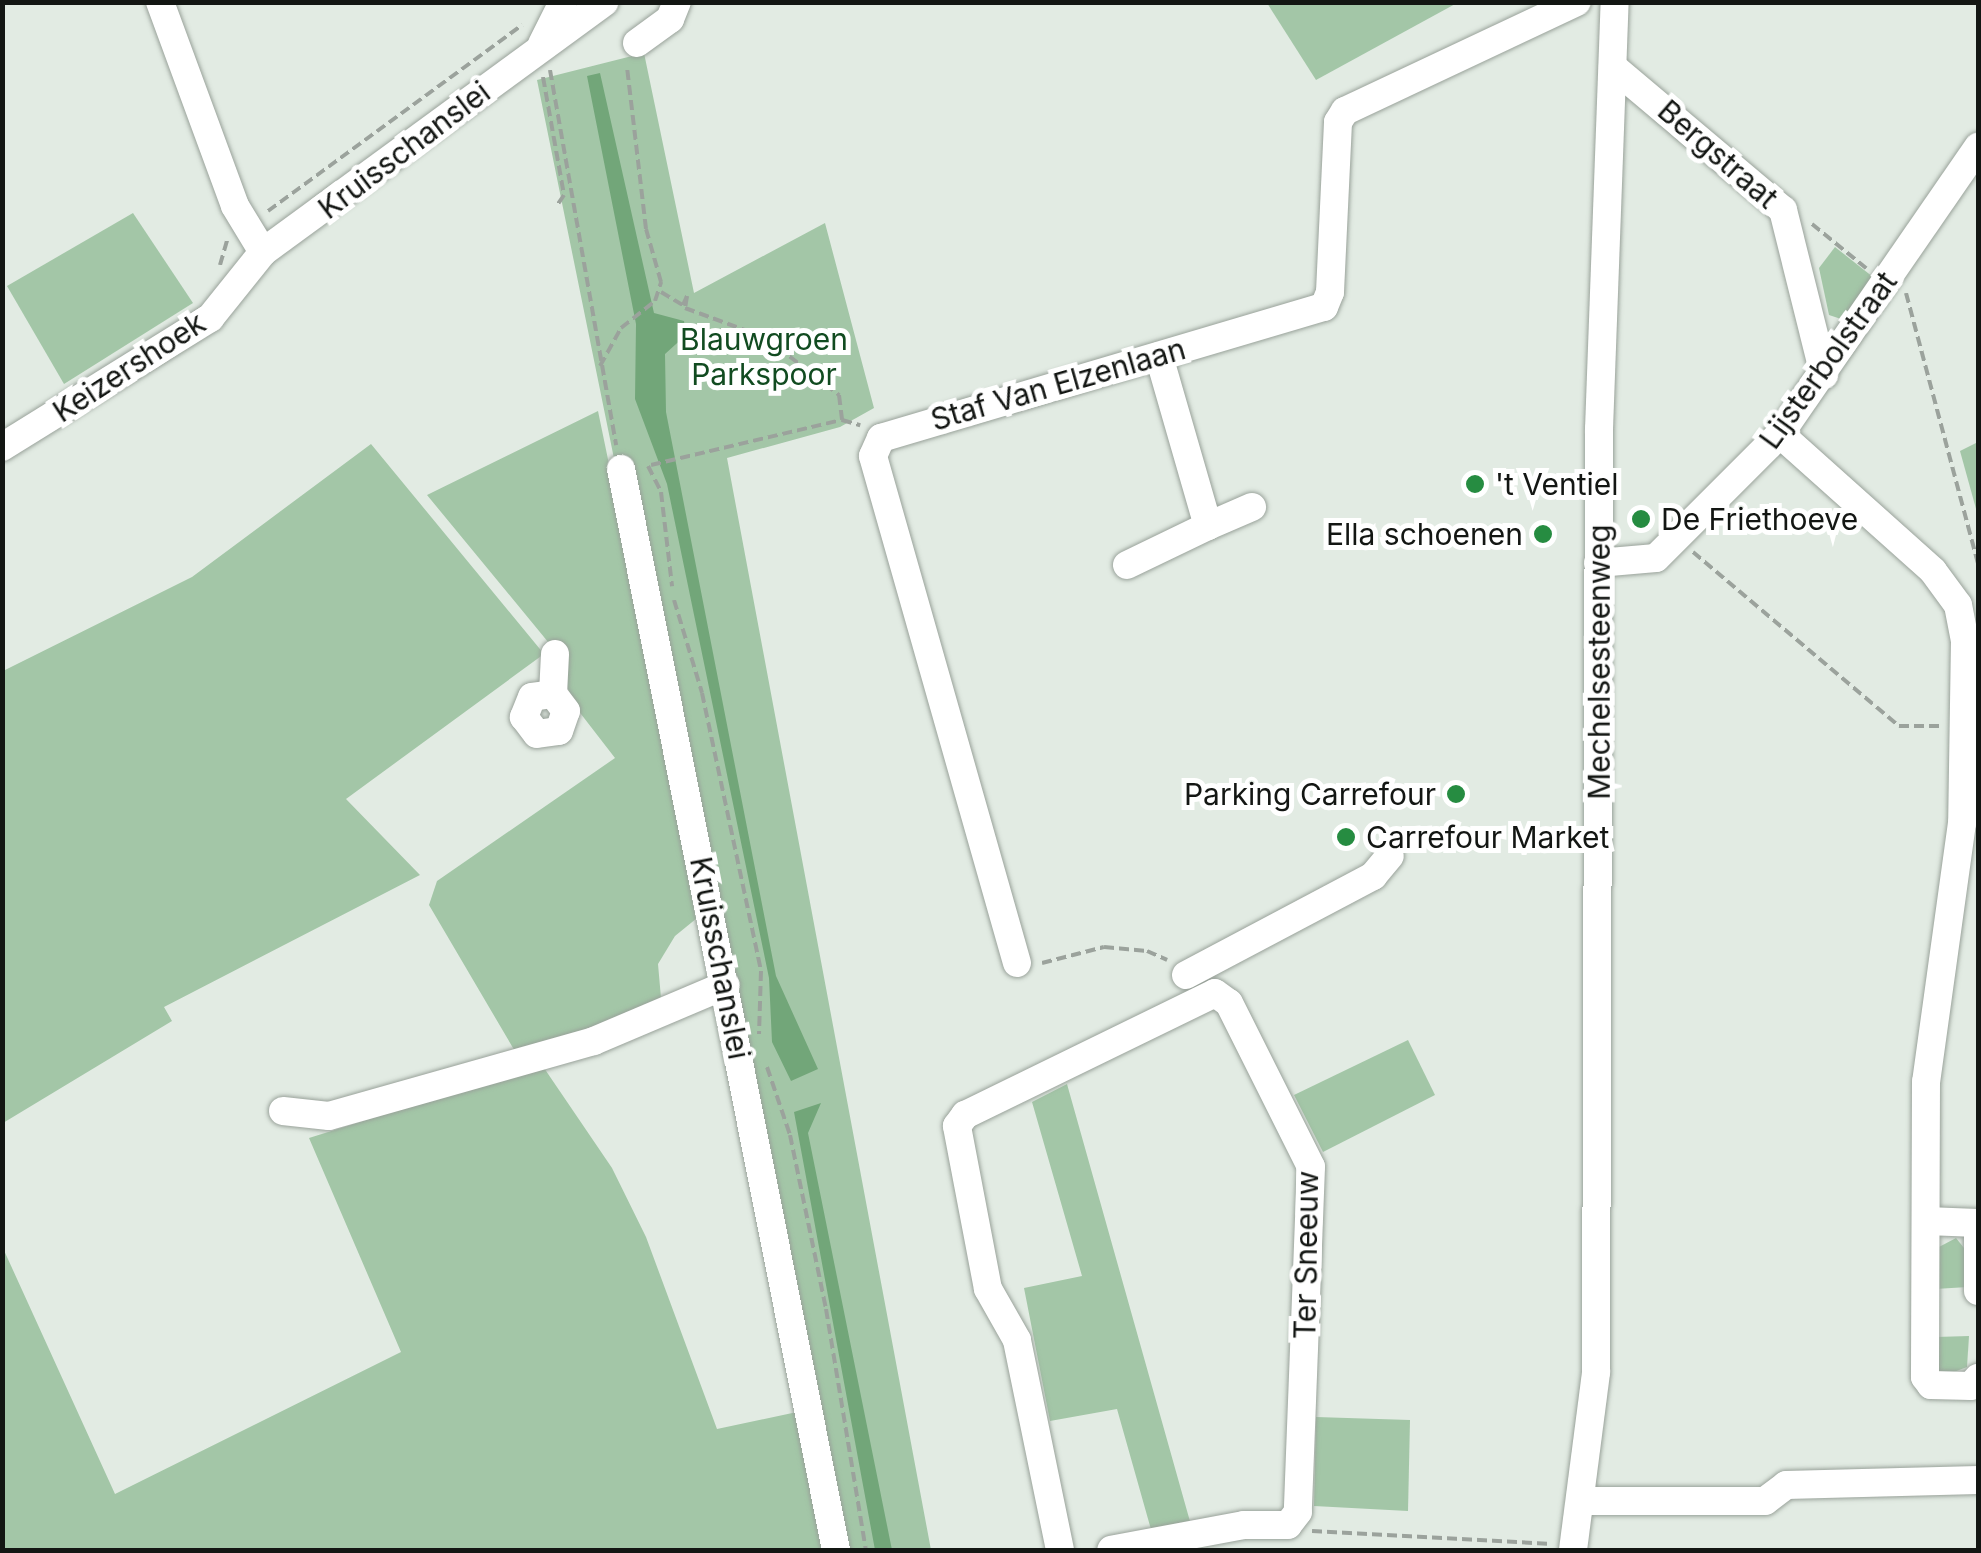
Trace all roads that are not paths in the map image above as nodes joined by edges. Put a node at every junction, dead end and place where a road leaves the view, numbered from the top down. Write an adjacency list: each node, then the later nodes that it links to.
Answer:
1 (160, 2): 11 (street)
2 (563, 2): 8 (street, Kruisschanslei)
3 (604, 2): 8 (street, Kruisschanslei)
4 (677, 2): 7 (street)
5 (1576, 2): 12 (street, Staf Van Elzenlaan)
6 (1615, 2): 9 (street, Mechelsesteenweg)
7 (632, 48)
8 (544, 59): 11 (street, Kruisschanslei)
9 (1613, 67): 13 (street, Bergstraat); 19 (street, Mechelsesteenweg)
10 (1978, 146): 13 (street, Lijsterbolstraat)
11 (263, 252): 15 (street, Keizershoek)
12 (1160, 356): 18 (street); 24 (street, Staf Van Elzenlaan)
13 (1824, 375): 14 (street, Lijsterbolstraat)
14 (1780, 434): 19 (street, Lijsterbolstraat); 28 (street)
15 (2, 447)
16 (621, 469): 26 (street, Kruisschanslei)
17 (1252, 507): 18 (street)
18 (1208, 526): 20 (street)
19 (1598, 563): 33 (street, Mechelsesteenweg)
20 (1127, 566)
21 (555, 654): 22 (street)
22 (553, 694)
23 (1390, 856): 25 (street)
24 (1017, 963)
25 (1186, 974)
26 (726, 985): 27 (street); 36 (street, Kruisschanslei)
27 (283, 1111)
28 (1926, 1221): 29 (street); 31 (street)
29 (1978, 1223): 30 (street)
30 (1978, 1290)
31 (1978, 1378)
32 (1978, 1480): 33 (street)
33 (1582, 1501): 35 (street, Mechelsesteenweg)
34 (1174, 1544): 37 (street, Ter Sneeuw); 38 (street)
35 (1573, 1548)
36 (836, 1550)
37 (1060, 1550)
38 (1111, 1550)

